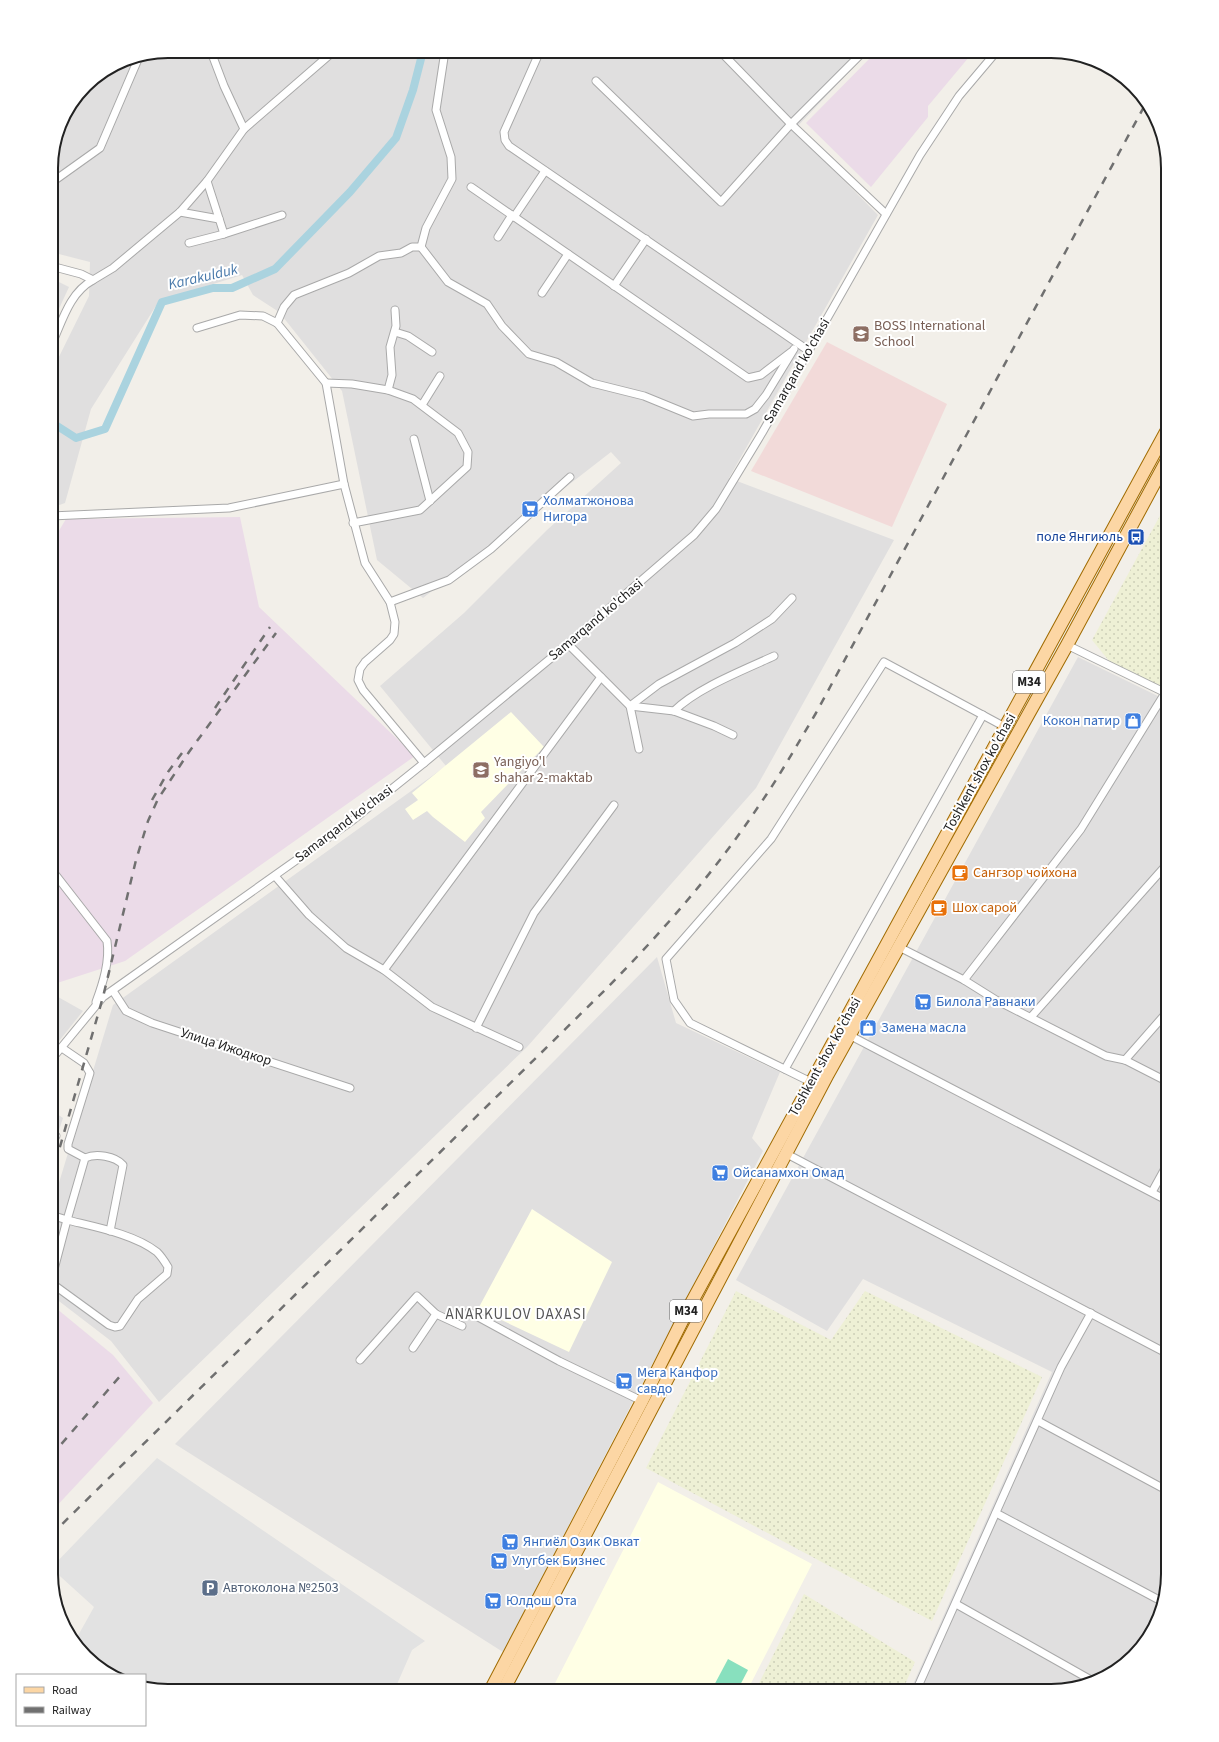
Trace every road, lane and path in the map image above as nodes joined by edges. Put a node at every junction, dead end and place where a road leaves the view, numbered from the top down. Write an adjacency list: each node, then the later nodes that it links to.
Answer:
1 (213, 58): 11 (street)
2 (326, 58): 11 (street)
3 (444, 58): 25 (street)
4 (537, 58): 12 (street)
5 (727, 58): 10 (street)
6 (857, 58): 10 (street)
7 (991, 58): 17 (street, Samarqand ko'chasi)
8 (136, 63): 13 (street)
9 (596, 81): 10 (street)
10 (791, 124): 17 (street)
11 (244, 128): 14 (street)
12 (545, 171): 19 (street); 23 (street)
13 (58, 178)
14 (207, 181): 16 (street); 20 (street)
15 (471, 187): 19 (street)
16 (180, 212): 20 (street); 28 (street)
17 (886, 214): 37 (street, Samarqand ko'chasi)
18 (282, 215): 21 (street)
19 (513, 216): 22 (street); 26 (street)
20 (219, 219): 21 (street)
21 (224, 234): 24 (street)
22 (498, 237)
23 (646, 239): 29 (street); 36 (street)
24 (189, 243)
25 (421, 247): 32 (street); 36 (street)
26 (568, 254): 29 (street); 30 (street)
27 (58, 268): 28 (street)
28 (93, 280): 34 (street)
29 (614, 286): 36 (street)
30 (542, 293)
31 (395, 310): 35 (street)
32 (277, 323): 33 (street); 40 (street)
33 (197, 328)
34 (58, 331)
35 (395, 332): 38 (street); 41 (street)
36 (795, 346): 37 (street)
37 (808, 351): 53 (street, Samarqand ko'chasi)
38 (432, 352)
39 (440, 376): 42 (street)
40 (326, 383): 41 (street); 47 (street)
41 (388, 390): 42 (street)
42 (422, 405): 48 (street)
43 (414, 439): 48 (street)
44 (1161, 441): 62 (main road, Toshkent shox ko'chasi / M34)
45 (1161, 471): 54 (main road, Toshkent shox ko'chasi / M34)
46 (570, 477): 52 (street)
47 (344, 484): 49 (street); 50 (street)
48 (430, 501): 50 (street)
49 (58, 516)
50 (354, 523): 52 (street)
51 (792, 598): 59 (street)
52 (390, 602): 65 (street)
53 (568, 644): 56 (street); 65 (street, Samarqand ko'chasi)
54 (1067, 645): 57 (street); 70 (main road, Toshkent shox ko'chasi / M34)
55 (774, 656): 60 (street)
56 (601, 677): 59 (street); 71 (street)
57 (1161, 691)
58 (1161, 703): 72 (street)
59 (630, 706): 60 (street); 64 (street)
60 (674, 710): 63 (street)
61 (983, 715): 62 (street); 84 (street); 84 (street)
62 (1005, 727): 73 (main road, Toshkent shox ko'chasi / M34)
63 (733, 735)
64 (639, 749)
65 (424, 763): 68 (street, Samarqand ko'chasi)
66 (614, 805): 78 (street)
67 (1161, 871): 76 (street)
68 (275, 876): 71 (street); 74 (street, Samarqand ko'chasi)
69 (58, 878): 75 (street)
70 (899, 947): 72 (street); 73 (main road, Toshkent shox ko'chasi / M34)
71 (384, 970): 78 (street)
72 (964, 980): 76 (street)
73 (873, 981): 79 (main road, Toshkent shox ko'chasi / M34); 86 (main road, Toshkent shox ko'chasi / M34)
74 (113, 991): 75 (street, Samarqand ko'chasi); 87 (street, Улица Ижодкор)
75 (94, 1008): 81 (street, Samarqand ko'chasi)
76 (1031, 1017): 83 (street)
77 (1161, 1019): 83 (street)
78 (476, 1028): 80 (street)
79 (849, 1035): 88 (main road, Toshkent shox ko'chasi / M34); 91 (street)
80 (519, 1047)
81 (62, 1048): 82 (street, Samarqand ko'chasi); 89 (street)
82 (58, 1052)
83 (1125, 1060): 85 (street)
84 (784, 1069): 86 (street)
85 (1161, 1078)
86 (811, 1082): 105 (main road, Toshkent shox ko'chasi / M34)
87 (350, 1088)
88 (786, 1153): 99 (street); 113 (main road, Toshkent shox ko'chasi / M34)
89 (85, 1158): 94 (street); 95 (street)
90 (1161, 1176): 91 (street)
91 (1152, 1192): 92 (street)
92 (1161, 1197)
93 (58, 1217): 94 (street)
94 (67, 1220): 95 (street); 96 (street)
95 (110, 1231): 97 (street)
96 (58, 1254)
97 (58, 1288)
98 (469, 1312): 105 (street)
99 (1091, 1313): 103 (street); 106 (street)
100 (436, 1314): 101 (street); 102 (street); 104 (street)
101 (462, 1326)
102 (413, 1348)
103 (1161, 1350)
104 (360, 1360)
105 (642, 1401): 112 (main road, Toshkent shox ko'chasi / M34)
106 (1038, 1421): 107 (street); 108 (street)
107 (1161, 1487)
108 (996, 1512): 109 (street); 110 (street)
109 (1158, 1599)
110 (956, 1604): 111 (street); 114 (street)
111 (1087, 1678)
112 (494, 1684)
113 (507, 1684)
114 (919, 1684)

